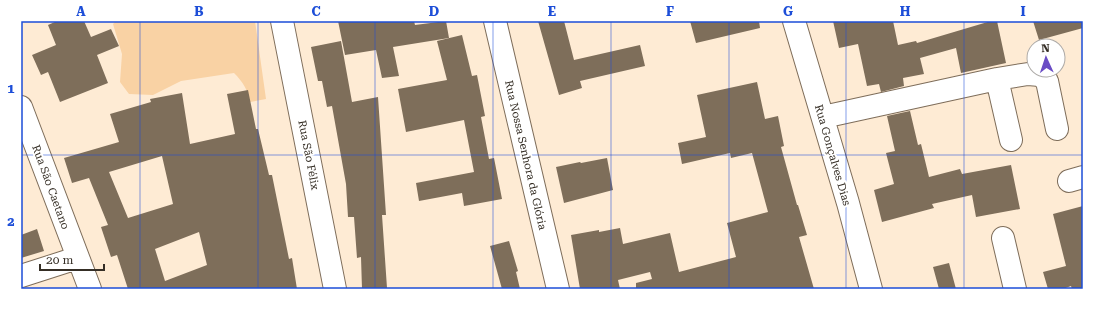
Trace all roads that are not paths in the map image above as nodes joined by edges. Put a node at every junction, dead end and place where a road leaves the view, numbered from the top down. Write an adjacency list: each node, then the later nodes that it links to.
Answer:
1 (282, 21): 13 (street, Rua São Félix)
2 (495, 21): 14 (street, Rua Nossa Senhora da Glória)
3 (794, 21): 6 (street, Rua Gonçalves Dias)
4 (997, 79): 6 (street); 7 (street); 8 (street)
5 (21, 107): 10 (street, Rua São Caetano)
6 (823, 117): 15 (street, Rua Gonçalves Dias)
7 (1058, 129)
8 (1011, 140)
9 (1004, 238): 16 (street)
10 (77, 258): 11 (street); 12 (street, Rua São Caetano)
11 (21, 276)
12 (90, 289)
13 (335, 289)
14 (558, 289)
15 (871, 289)
16 (1015, 289)

